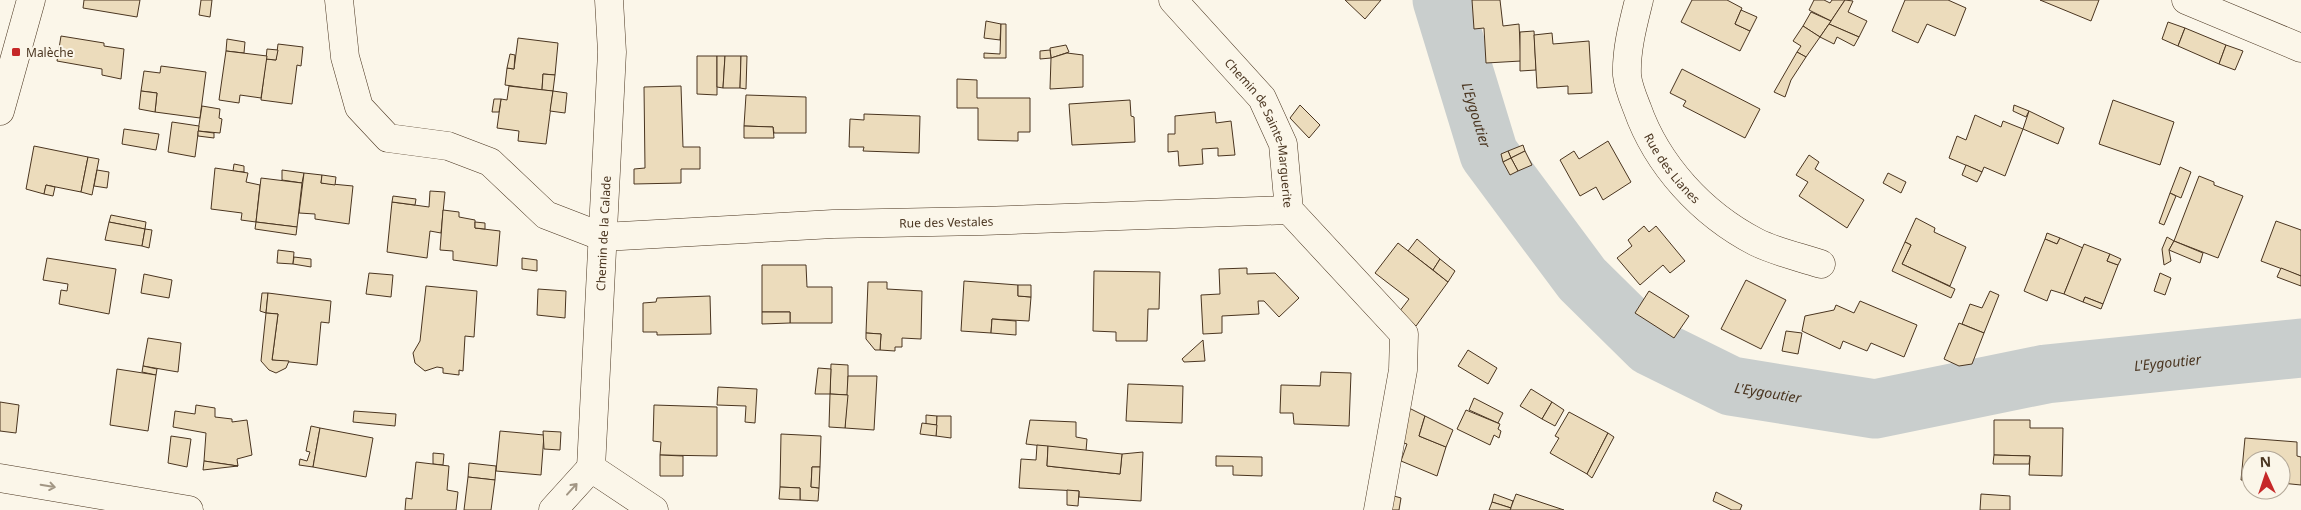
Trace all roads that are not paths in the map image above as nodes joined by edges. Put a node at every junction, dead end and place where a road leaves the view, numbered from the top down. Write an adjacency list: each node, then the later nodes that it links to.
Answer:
1 (31, 0): 8 (street)
2 (339, 0): 10 (street)
3 (609, 0): 10 (street, Chemin de la Calade)
4 (1173, 0): 9 (street, Chemin de Sainte-Marguerite)
5 (1639, 0): 11 (street, Rue des Lianes)
6 (2186, 0): 7 (street)
7 (2301, 48)
8 (0, 111)
9 (1289, 210): 10 (street, Rue des Vestales); 17 (street, Chemin de Sainte-Marguerite)
10 (603, 237): 12 (street, Chemin de la Calade)
11 (1821, 264)
12 (591, 468): 15 (street, one-way to 12); 16 (street)
13 (0, 478): 14 (street, one-way to 14)
14 (189, 510)
15 (553, 510)
16 (654, 510)
17 (1378, 510)

